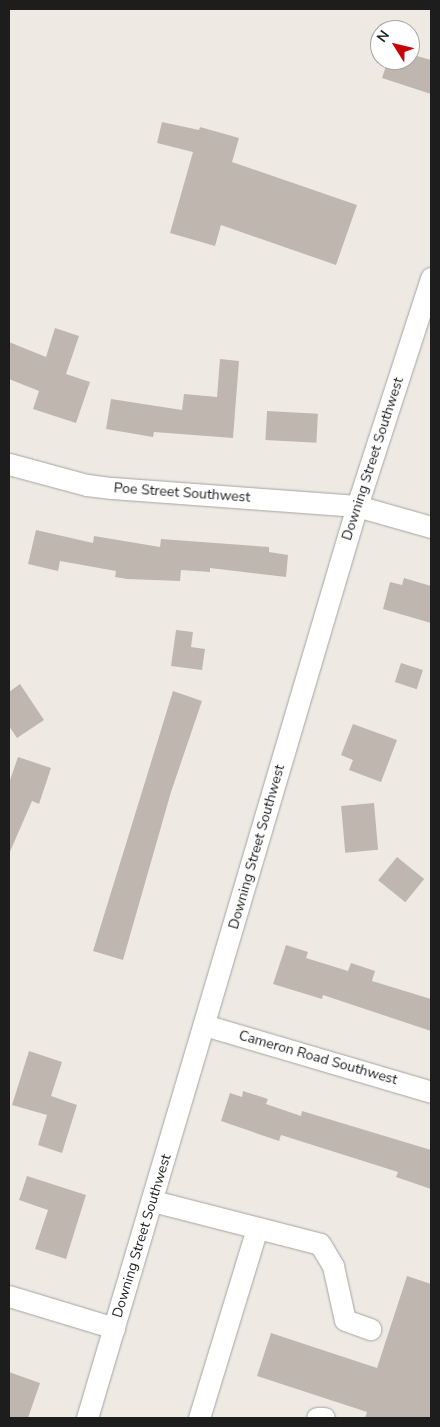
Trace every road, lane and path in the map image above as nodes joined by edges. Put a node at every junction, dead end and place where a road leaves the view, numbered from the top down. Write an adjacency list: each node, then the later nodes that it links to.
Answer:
1 (431, 278): 2 (street, Downing Street Southwest)
2 (426, 314): 4 (street, Downing Street Southwest)
3 (9, 464): 4 (street, Poe Street Southwest)
4 (357, 506): 5 (street, Poe Street Southwest); 6 (street, Downing Street Southwest)
5 (431, 527)
6 (204, 1025): 7 (street, Cameron Road Southwest); 8 (street, Downing Street Southwest)
7 (431, 1092)
8 (153, 1201): 9 (street); 11 (street, Downing Street Southwest)
9 (257, 1228): 12 (street); 14 (street)
10 (9, 1296): 11 (street)
11 (114, 1328): 13 (street, Downing Street Southwest)
12 (370, 1330)
13 (87, 1418)
14 (199, 1418)
15 (318, 1418): 16 (street)
16 (324, 1418)

